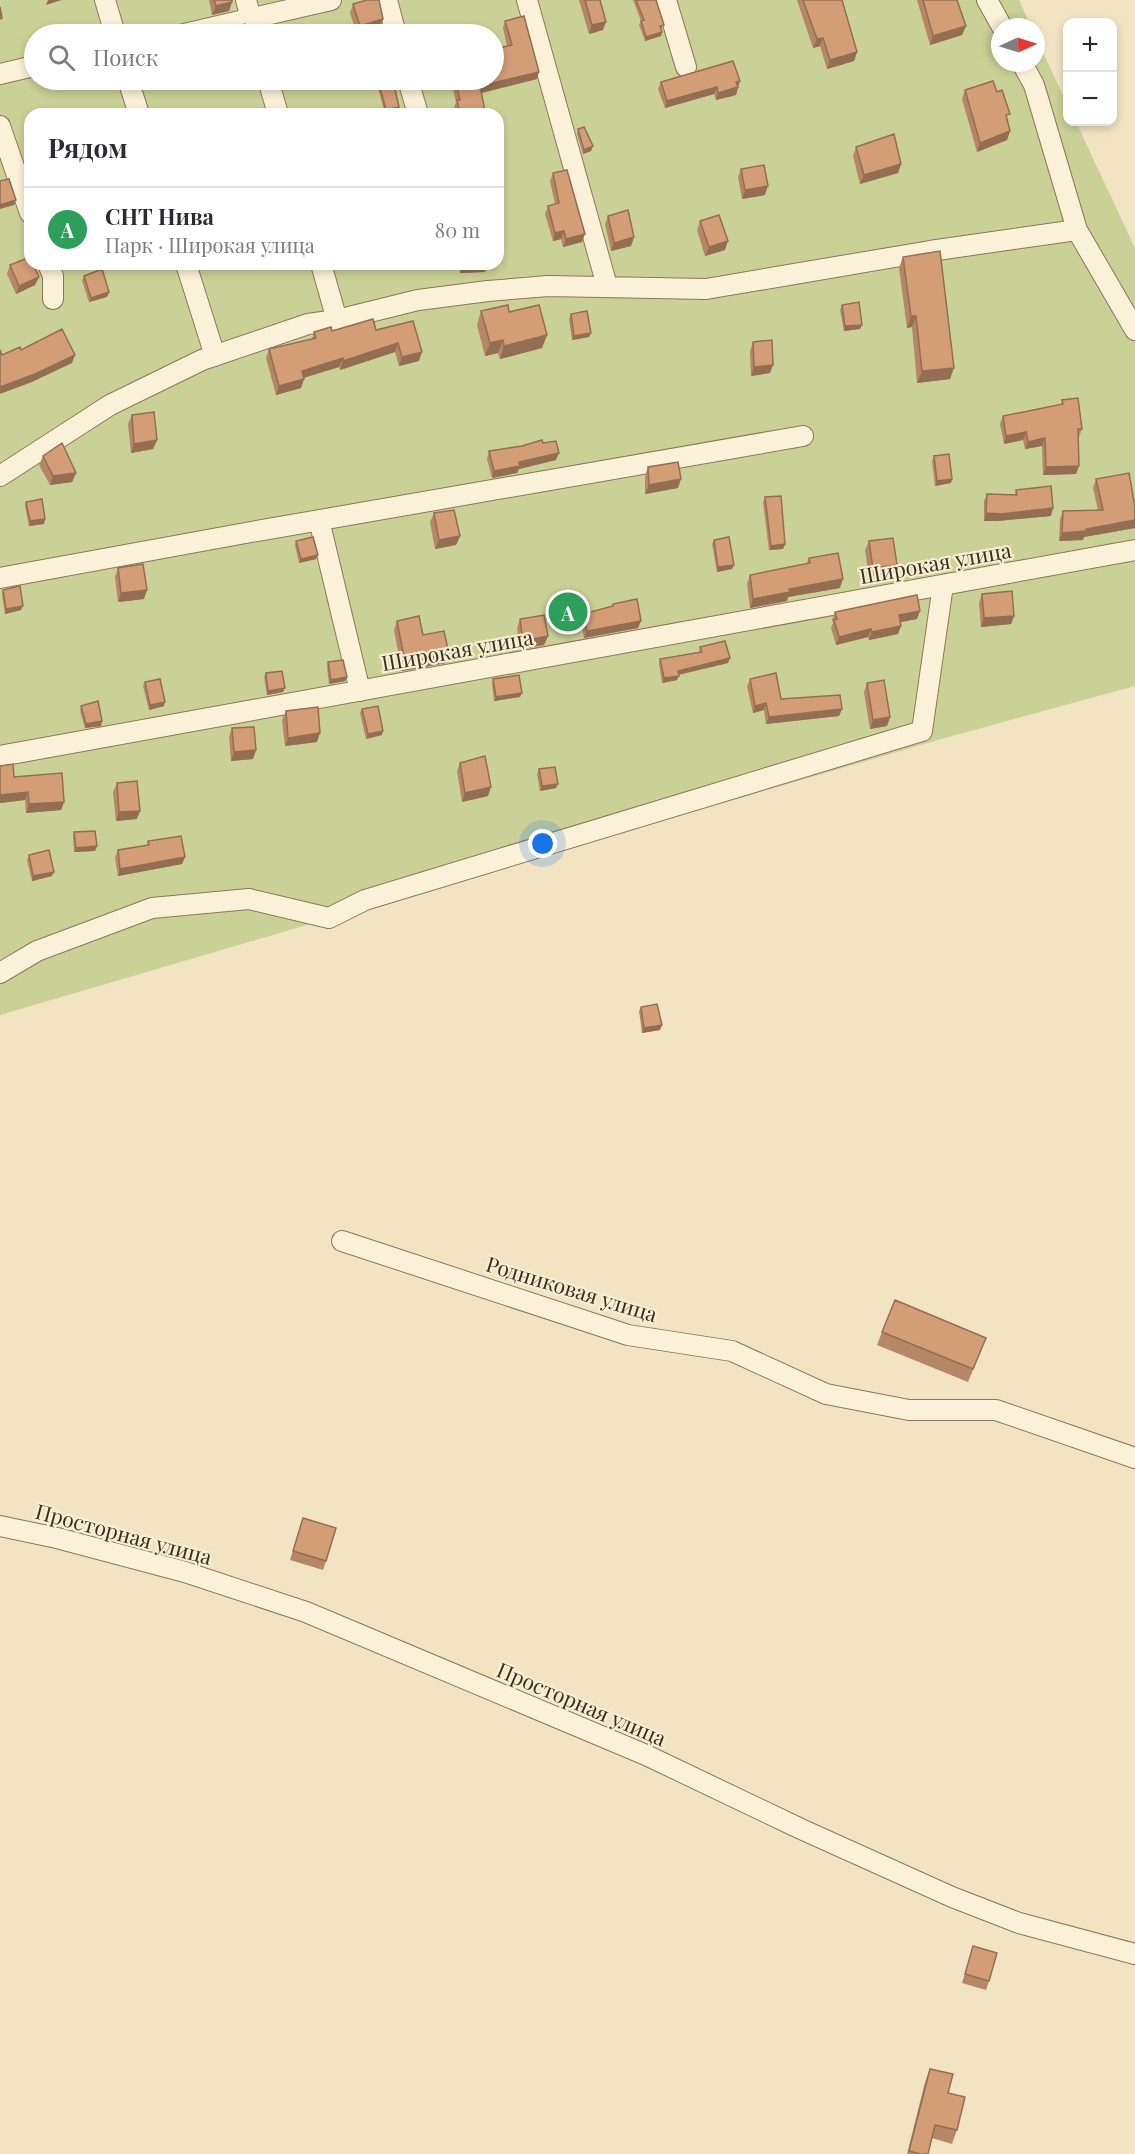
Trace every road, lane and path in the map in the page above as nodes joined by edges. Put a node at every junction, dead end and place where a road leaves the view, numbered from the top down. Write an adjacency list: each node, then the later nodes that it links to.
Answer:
1 (105, 0): 9 (street)
2 (246, 0): 10 (street)
3 (331, 0): 11 (street)
4 (387, 0): 12 (street)
5 (526, 0): 29 (street)
6 (666, 0): 13 (street)
7 (987, 0): 8 (street)
8 (997, 18)
9 (112, 24)
10 (252, 24)
11 (262, 24)
12 (393, 24)
13 (686, 67)
14 (24, 68): 16 (street)
15 (1027, 72): 25 (street)
16 (0, 74)
17 (132, 90): 20 (street)
18 (271, 90): 21 (street)
19 (411, 90): 22 (street)
20 (137, 108)
21 (276, 108)
22 (416, 108)
23 (0, 126): 24 (street)
24 (24, 196)
25 (1077, 230): 29 (street); 32 (street)
26 (50, 270): 30 (street)
27 (188, 270): 33 (street)
28 (323, 270): 31 (street)
29 (607, 286): 31 (street)
30 (53, 299)
31 (338, 320): 33 (street)
32 (1135, 330)
33 (215, 356): 35 (street)
34 (803, 436): 36 (street)
35 (0, 476)
36 (319, 520): 38 (street); 40 (street)
37 (1135, 550): 39 (street, Широкая улица)
38 (0, 578)
39 (943, 585): 40 (street, Широкая улица); 42 (street)
40 (360, 691): 41 (street, Широкая улица)
41 (0, 756)
42 (0, 974)
43 (342, 1241): 44 (street, Родниковая улица)
44 (1135, 1458)
45 (0, 1526): 46 (street, Просторная улица)
46 (1135, 1954)

